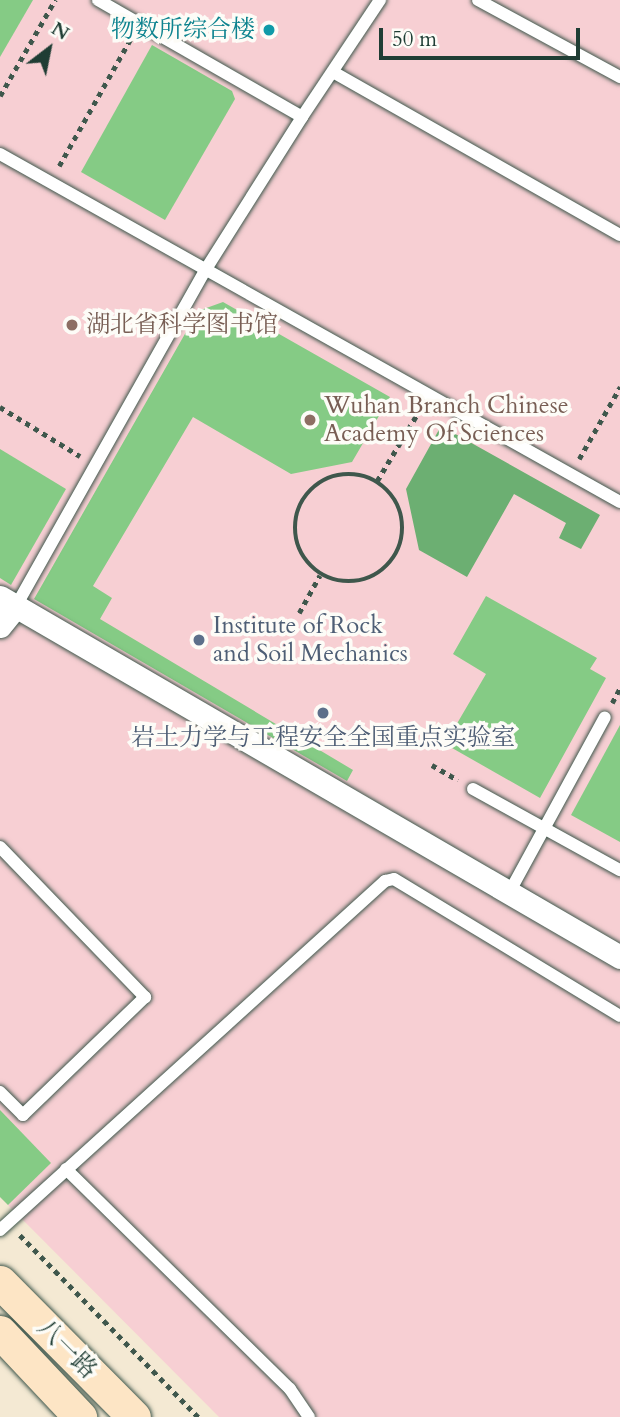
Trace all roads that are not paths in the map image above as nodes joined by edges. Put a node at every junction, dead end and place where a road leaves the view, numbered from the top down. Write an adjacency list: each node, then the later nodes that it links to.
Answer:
1 (97, 0): 6 (lane)
2 (380, 0): 4 (lane)
3 (478, 0): 5 (lane)
4 (333, 72): 6 (lane); 8 (lane)
5 (620, 77)
6 (302, 117): 9 (lane)
7 (0, 154): 9 (lane)
8 (620, 235)
9 (206, 270): 11 (lane); 12 (lane)
10 (620, 485): 11 (lane)
11 (616, 500)
12 (8, 601): 13 (street); 19 (street)
13 (0, 626)
14 (605, 717): 16 (lane)
15 (474, 789): 16 (lane)
16 (544, 828): 18 (lane); 19 (lane)
17 (0, 847): 22 (lane)
18 (620, 870)
19 (509, 892): 20 (street)
20 (620, 957)
21 (620, 1016): 23 (lane)
22 (0, 1092)
23 (66, 1169): 24 (lane); 27 (lane)
24 (4, 1226)
25 (0, 1282): 29 (main road, 八一路)
26 (0, 1332): 28 (main road, 八一路)
27 (302, 1414)
28 (80, 1417)
29 (134, 1417)

